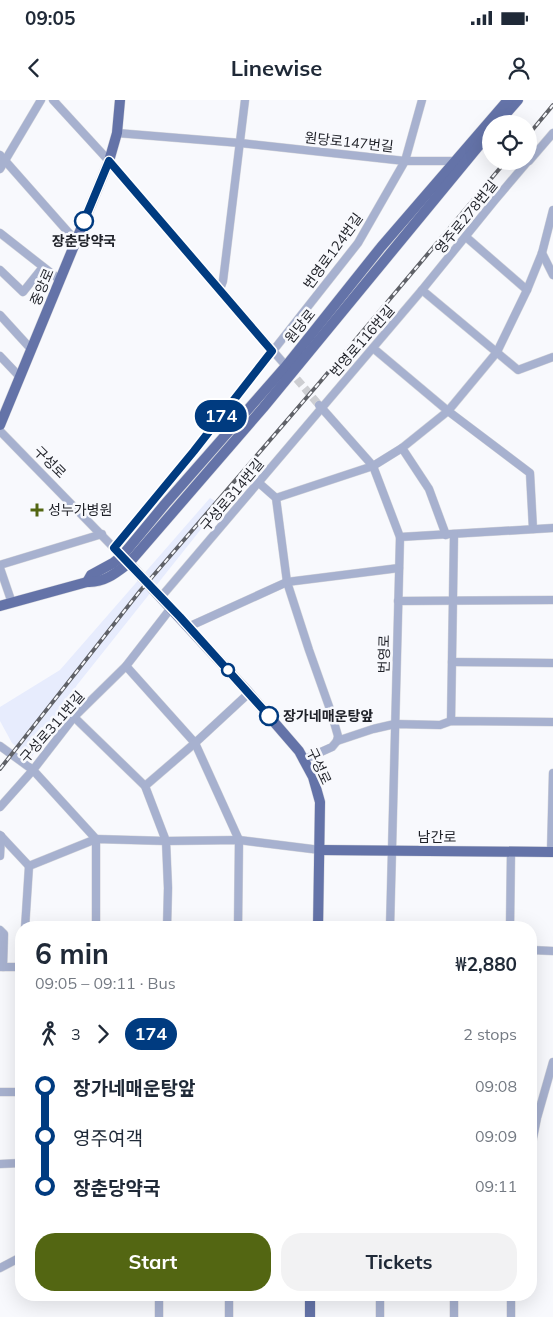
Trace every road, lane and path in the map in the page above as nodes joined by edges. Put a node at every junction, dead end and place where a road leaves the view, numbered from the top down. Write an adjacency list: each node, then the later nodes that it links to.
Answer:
1 (41, 100): 14 (street)
2 (120, 100): 9 (main road, 중앙로)
3 (245, 100): 12 (street)
4 (422, 100): 16 (street, 번영로124번길)
5 (508, 100): 17 (main road, 원당로)
6 (518, 100): 8 (main road)
7 (55, 101): 15 (street)
8 (505, 115)
9 (117, 133): 12 (street, 원당로147번길); 15 (main road, 중앙로)
10 (553, 133): 13 (street, 영주로278번길)
11 (482, 142): 55 (main road, 원당로)
12 (240, 143): 16 (street, 원당로147번길); 29 (street)
13 (537, 152)
14 (3, 158): 18 (street); 23 (street)
15 (109, 161): 23 (main road, 중앙로); 29 (street)
16 (405, 161): 17 (street, 원당로147번길); 35 (street, 번영로124번길)
17 (454, 161): 39 (main road, 원당로)
18 (0, 169)
19 (521, 170): 22 (street, 영주로278번길)
20 (553, 210): 24 (street)
21 (0, 233): 25 (street)
22 (466, 236): 30 (street, 영주로278번길); 31 (street)
23 (76, 241): 28 (main road, 중앙로)
24 (542, 253): 27 (street); 31 (street)
25 (43, 267): 26 (street); 28 (street)
26 (0, 270)
27 (553, 276)
28 (60, 280): 34 (main road, 중앙로)
29 (220, 289): 35 (street)
30 (422, 290): 33 (street, 번영로116번길); 36 (street)
31 (526, 290): 36 (street)
32 (0, 315): 34 (street)
33 (373, 348): 41 (street, 번영로116번길); 42 (street)
34 (31, 349): 40 (main road, 중앙로)
35 (272, 351): 39 (street); 54 (street, 번영로124번길)
36 (498, 352): 38 (street); 42 (street)
37 (0, 356): 40 (street)
38 (553, 357)
39 (286, 366): 55 (main road, 원당로)
40 (20, 376): 43 (main road, 중앙로)
41 (320, 407): 46 (street, 번영로); 47 (street, 구성로314번길)
42 (448, 411): 45 (street); 50 (street)
43 (0, 425)
44 (0, 431): 51 (street, 구성로)
45 (402, 448): 46 (street); 52 (street)
46 (373, 466): 48 (street); 53 (street, 번영로)
47 (258, 483): 48 (street); 59 (street, 구성로314번길)
48 (276, 498): 58 (street)
49 (553, 528): 50 (street)
50 (534, 529): 52 (street)
51 (102, 534): 54 (street, 구성로); 56 (street)
52 (450, 534): 53 (street); 62 (street)
53 (400, 537): 57 (street, 번영로)
54 (114, 548): 55 (street, 구성로)
55 (126, 560): 59 (main road, 구성로); 63 (main road, 원당로)
56 (0, 566): 63 (street)
57 (399, 568): 58 (street); 61 (street, 번영로)
58 (287, 582): 66 (street); 75 (street)
59 (161, 597): 65 (main road, 구성로)
60 (553, 600): 62 (street)
61 (398, 601): 62 (street); 74 (street, 번영로)
62 (452, 601): 67 (street)
63 (12, 603): 64 (main road, 원당로)
64 (0, 606)
65 (171, 608): 66 (main road, 구성로); 69 (street, 구성로311번길)
66 (188, 627): 70 (main road, 구성로)
67 (452, 662): 68 (street); 72 (street)
68 (553, 663)
69 (126, 666): 71 (street, 구성로311번길); 76 (street)
70 (249, 693): 76 (street); 78 (main road, 구성로)
71 (74, 717): 79 (street, 구성로311번길); 81 (street)
72 (451, 721): 73 (street); 74 (street)
73 (553, 722)
74 (395, 724): 75 (street); 88 (street, 번영로)
75 (337, 742): 78 (street)
76 (195, 743): 81 (street); 85 (street)
77 (0, 746): 79 (street)
78 (303, 760): 87 (main road, 구성로)
79 (33, 770): 82 (street, 구성로311번길); 84 (street)
80 (553, 773): 90 (street)
81 (145, 786): 86 (street)
82 (0, 807)
83 (0, 836): 91 (street); 92 (street)
84 (96, 839): 86 (street); 92 (street); 94 (street)
85 (239, 840): 86 (street); 87 (street); 96 (street)
86 (166, 841): 95 (street)
87 (320, 850): 88 (main road, 남간로); 97 (main road, 구성로)
88 (392, 850): 89 (main road, 남간로); 98 (street, 번영로)
89 (511, 851): 90 (main road, 남간로); 99 (street)
90 (552, 852)
91 (0, 856)
92 (29, 866): 93 (street)
93 (25, 921)
94 (96, 921)
95 (167, 921)
96 (238, 921)
97 (318, 921)
98 (390, 921)
99 (510, 921)
100 (0, 930): 103 (street)
101 (537, 950): 102 (street)
102 (553, 951)
103 (2, 967): 104 (street)
104 (15, 967)
105 (553, 1062): 108 (street)
106 (0, 1092): 107 (street)
107 (15, 1092)
108 (537, 1109)
109 (15, 1163): 110 (street)
110 (0, 1164)
111 (15, 1260): 112 (street)
112 (0, 1268)
113 (159, 1301): 119 (street)
114 (229, 1301): 120 (street)
115 (310, 1301): 121 (main road)
116 (380, 1301): 122 (street)
117 (454, 1301): 123 (street)
118 (511, 1301): 124 (street)
119 (158, 1317)
120 (229, 1317)
121 (310, 1317)
122 (380, 1317)
123 (454, 1317)
124 (511, 1317)

